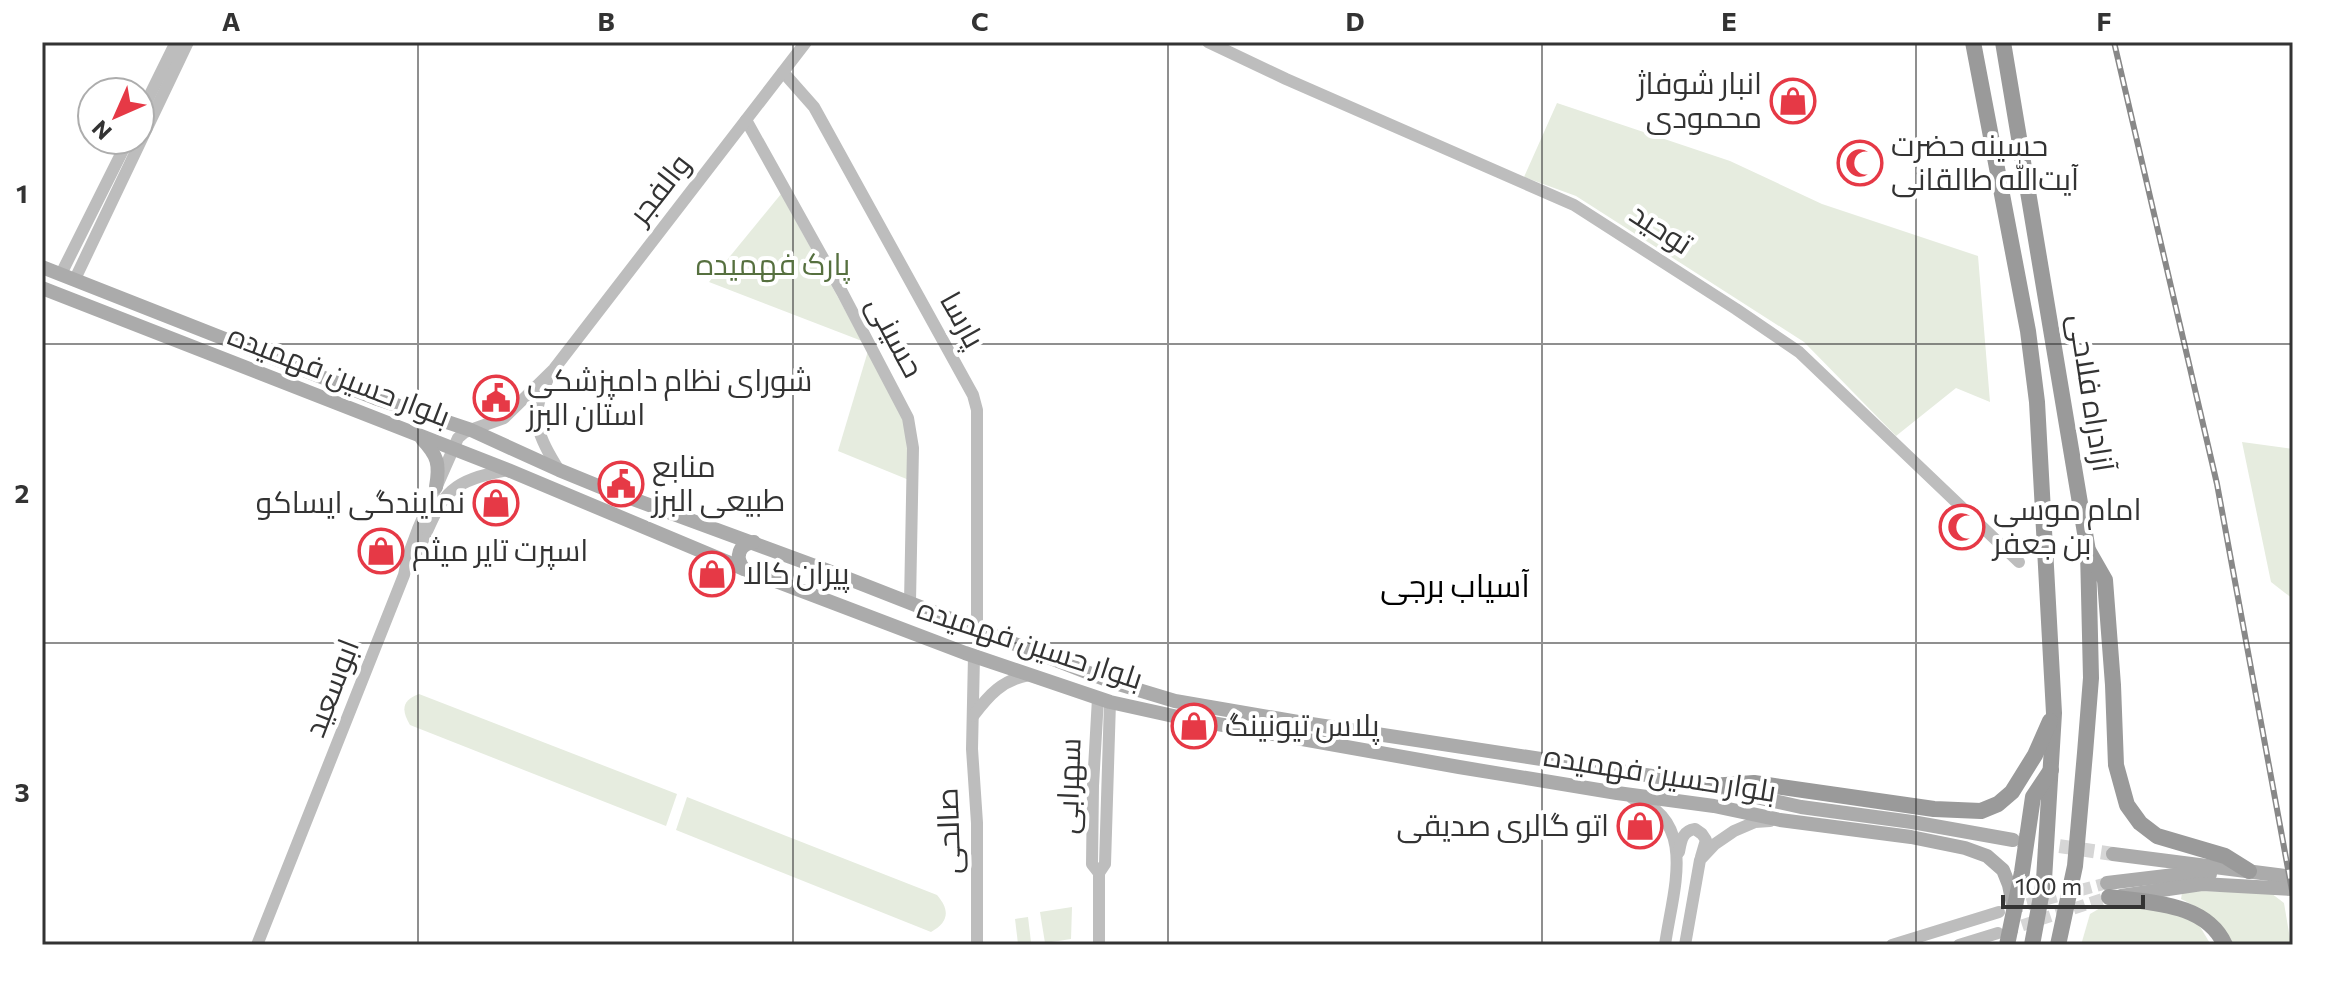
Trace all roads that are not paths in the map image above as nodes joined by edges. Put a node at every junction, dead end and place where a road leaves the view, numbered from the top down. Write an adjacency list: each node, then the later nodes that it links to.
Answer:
1 (176, 42): 8 (street)
2 (188, 42): 12 (street)
3 (806, 42): 7 (street, والفجر)
4 (1208, 42): 25 (street, توحید)
5 (1973, 42): 33 (highway, آزادراه فلاحی)
6 (2003, 42): 23 (highway, آزادراه فلاحی)
7 (783, 72): 9 (street, والفجر); 29 (street, پارسا)
8 (156, 83)
9 (746, 120): 14 (street, والفجر); 28 (street, حسینی)
10 (121, 156): 12 (street)
11 (42, 267): 12 (main road, بلوار حسین فهمیده)
12 (68, 277): 15 (main road, بلوار حسین فهمیده)
13 (42, 288): 16 (main road, بلوار حسین فهمیده)
14 (554, 369): 15 (street); 19 (street)
15 (471, 430): 17 (street, ابوسعید); 19 (main road, بلوار حسین فهمیده)
16 (419, 436): 17 (main road, بلوار حسین فهمیده); 20 (main road)
17 (453, 449): 18 (main road, بلوار حسین فهمیده); 20 (street, ابوسعید)
18 (508, 470): 24 (main road, بلوار حسین فهمیده); 27 (street)
19 (559, 470): 21 (main road, بلوار حسین فهمیده)
20 (436, 487): 27 (street, ابوسعید)
21 (717, 528): 22 (main road, بلوار حسین فهمیده); 24 (main road)
22 (754, 542): 26 (main road); 28 (main road, بلوار حسین فهمیده)
23 (2088, 551): 45 (highway); 52 (highway, آزادراه فلاحی)
24 (706, 554): 26 (main road, بلوار حسین فهمیده)
25 (2019, 562)
26 (744, 569): 30 (main road, بلوار حسین فهمیده)
27 (404, 575): 54 (street, ابوسعید)
28 (910, 602): 29 (main road, بلوار حسین فهمیده)
29 (977, 629): 35 (main road, بلوار حسین فهمیده)
30 (974, 656): 31 (main road, بلوار حسین فهمیده); 34 (street, صالحی)
31 (1029, 675): 32 (main road, بلوار حسین فهمیده); 34 (street)
32 (1104, 700): 36 (main road, بلوار حسین فهمیده); 56 (street, سهرابی)
33 (2054, 713): 37 (highway, آزادراه فلاحی); 38 (highway)
34 (973, 716): 55 (street, صالحی)
35 (1438, 743): 36 (main road); 38 (main road, بلوار حسین فهمیده)
36 (1436, 763): 39 (main road, بلوار حسین فهمیده)
37 (2052, 768): 50 (highway); 61 (highway, آزادراه فلاحی)
38 (1711, 786): 41 (main road, بلوار حسین فهمیده)
39 (1617, 793): 40 (main road, بلوار حسین فهمیده); 43 (street)
40 (1780, 820): 44 (street); 50 (main road, بلوار حسین فهمیده)
41 (2013, 840)
42 (2113, 854): 45 (main road)
43 (1677, 859): 44 (street); 49 (street)
44 (1700, 860): 51 (street)
45 (2249, 871): 46 (main road); 48 (main road)
46 (2293, 877)
47 (2293, 889): 48 (main road)
48 (2108, 890): 64 (highway)
49 (1670, 911): 51 (street); 57 (street)
50 (2006, 913): 53 (highway); 59 (street)
51 (1691, 915): 58 (street)
52 (2062, 927): 62 (highway, آزادراه فلاحی); 63 (highway)
53 (2003, 939): 60 (street)
54 (257, 945)
55 (977, 945)
56 (1099, 945)
57 (1665, 945)
58 (1685, 945)
59 (1892, 945)
60 (1959, 945)
61 (2032, 945)
62 (2058, 945)
63 (2066, 945)
64 (2225, 945)

